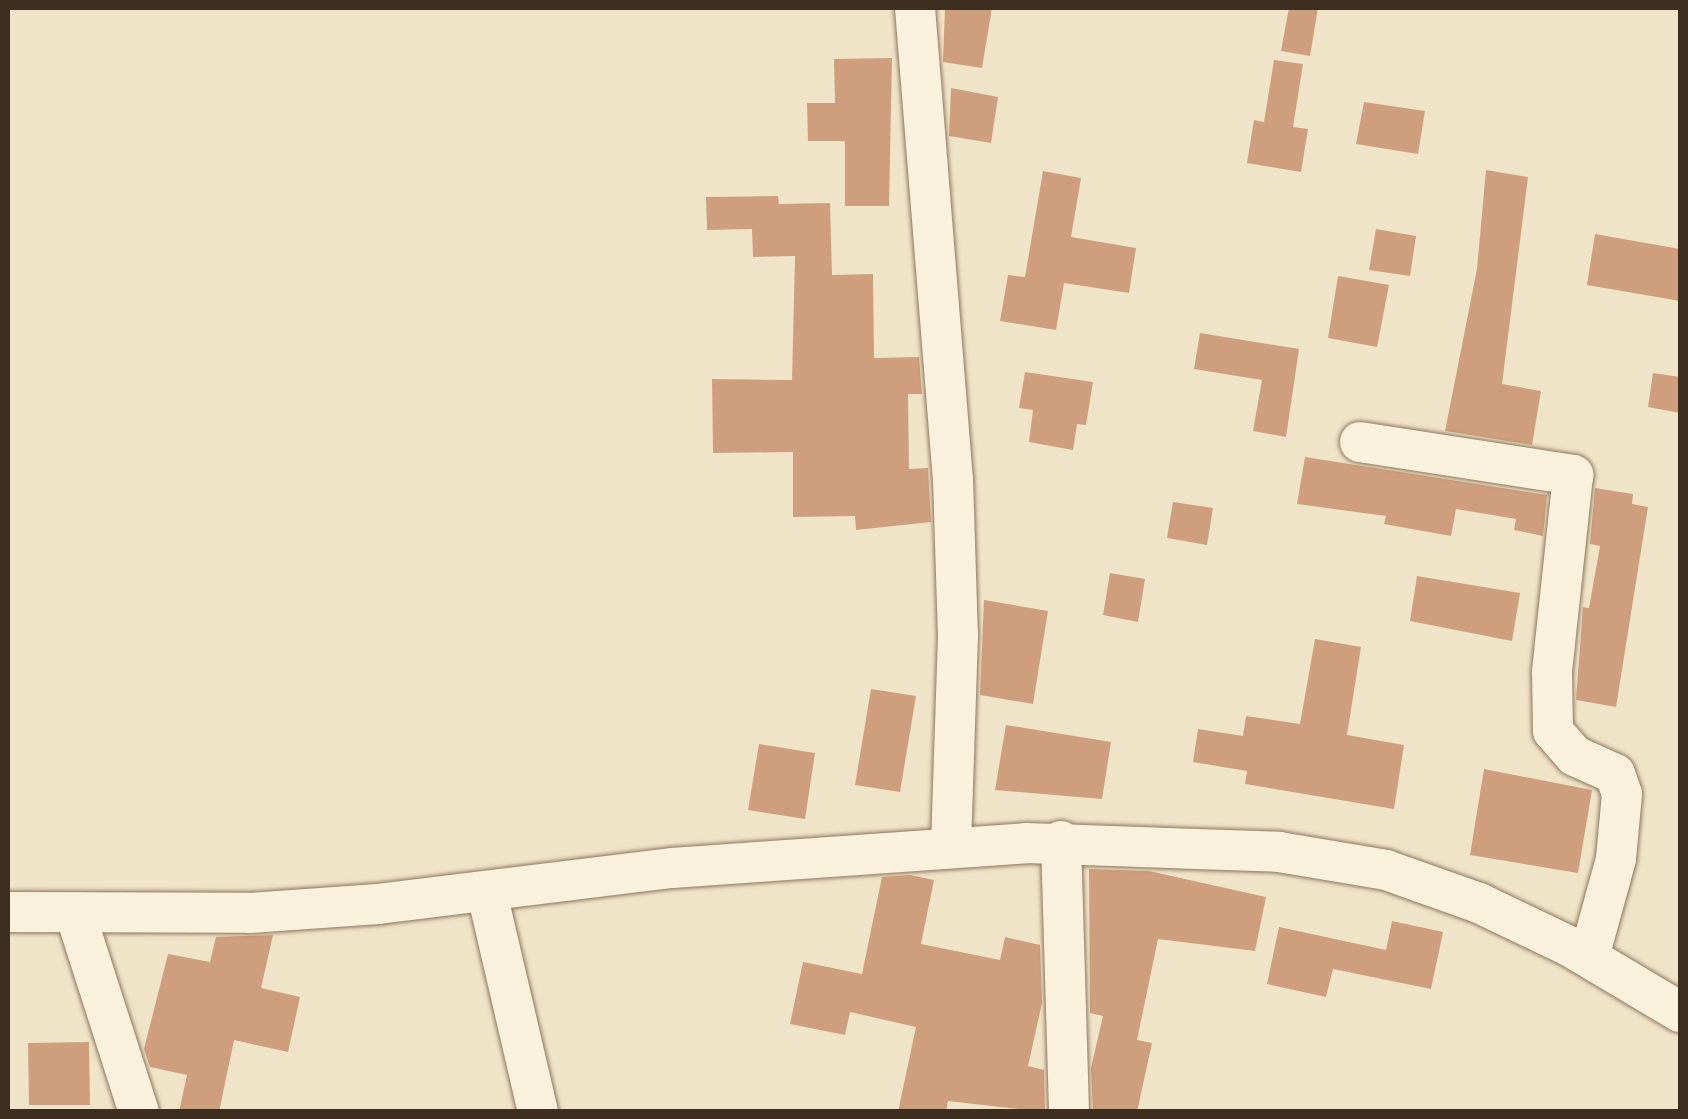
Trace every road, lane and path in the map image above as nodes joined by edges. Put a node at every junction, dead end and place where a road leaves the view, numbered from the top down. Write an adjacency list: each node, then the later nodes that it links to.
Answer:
1 (915, 8): 4 (street)
2 (1360, 442): 8 (street)
3 (1061, 841): 4 (street); 8 (street); 12 (street)
4 (950, 847): 5 (street)
5 (488, 893): 7 (street); 11 (street)
6 (8, 912): 7 (street)
7 (75, 913): 10 (street)
8 (1597, 961): 9 (street)
9 (1679, 1011)
10 (139, 1112)
11 (538, 1112)
12 (1069, 1112)

